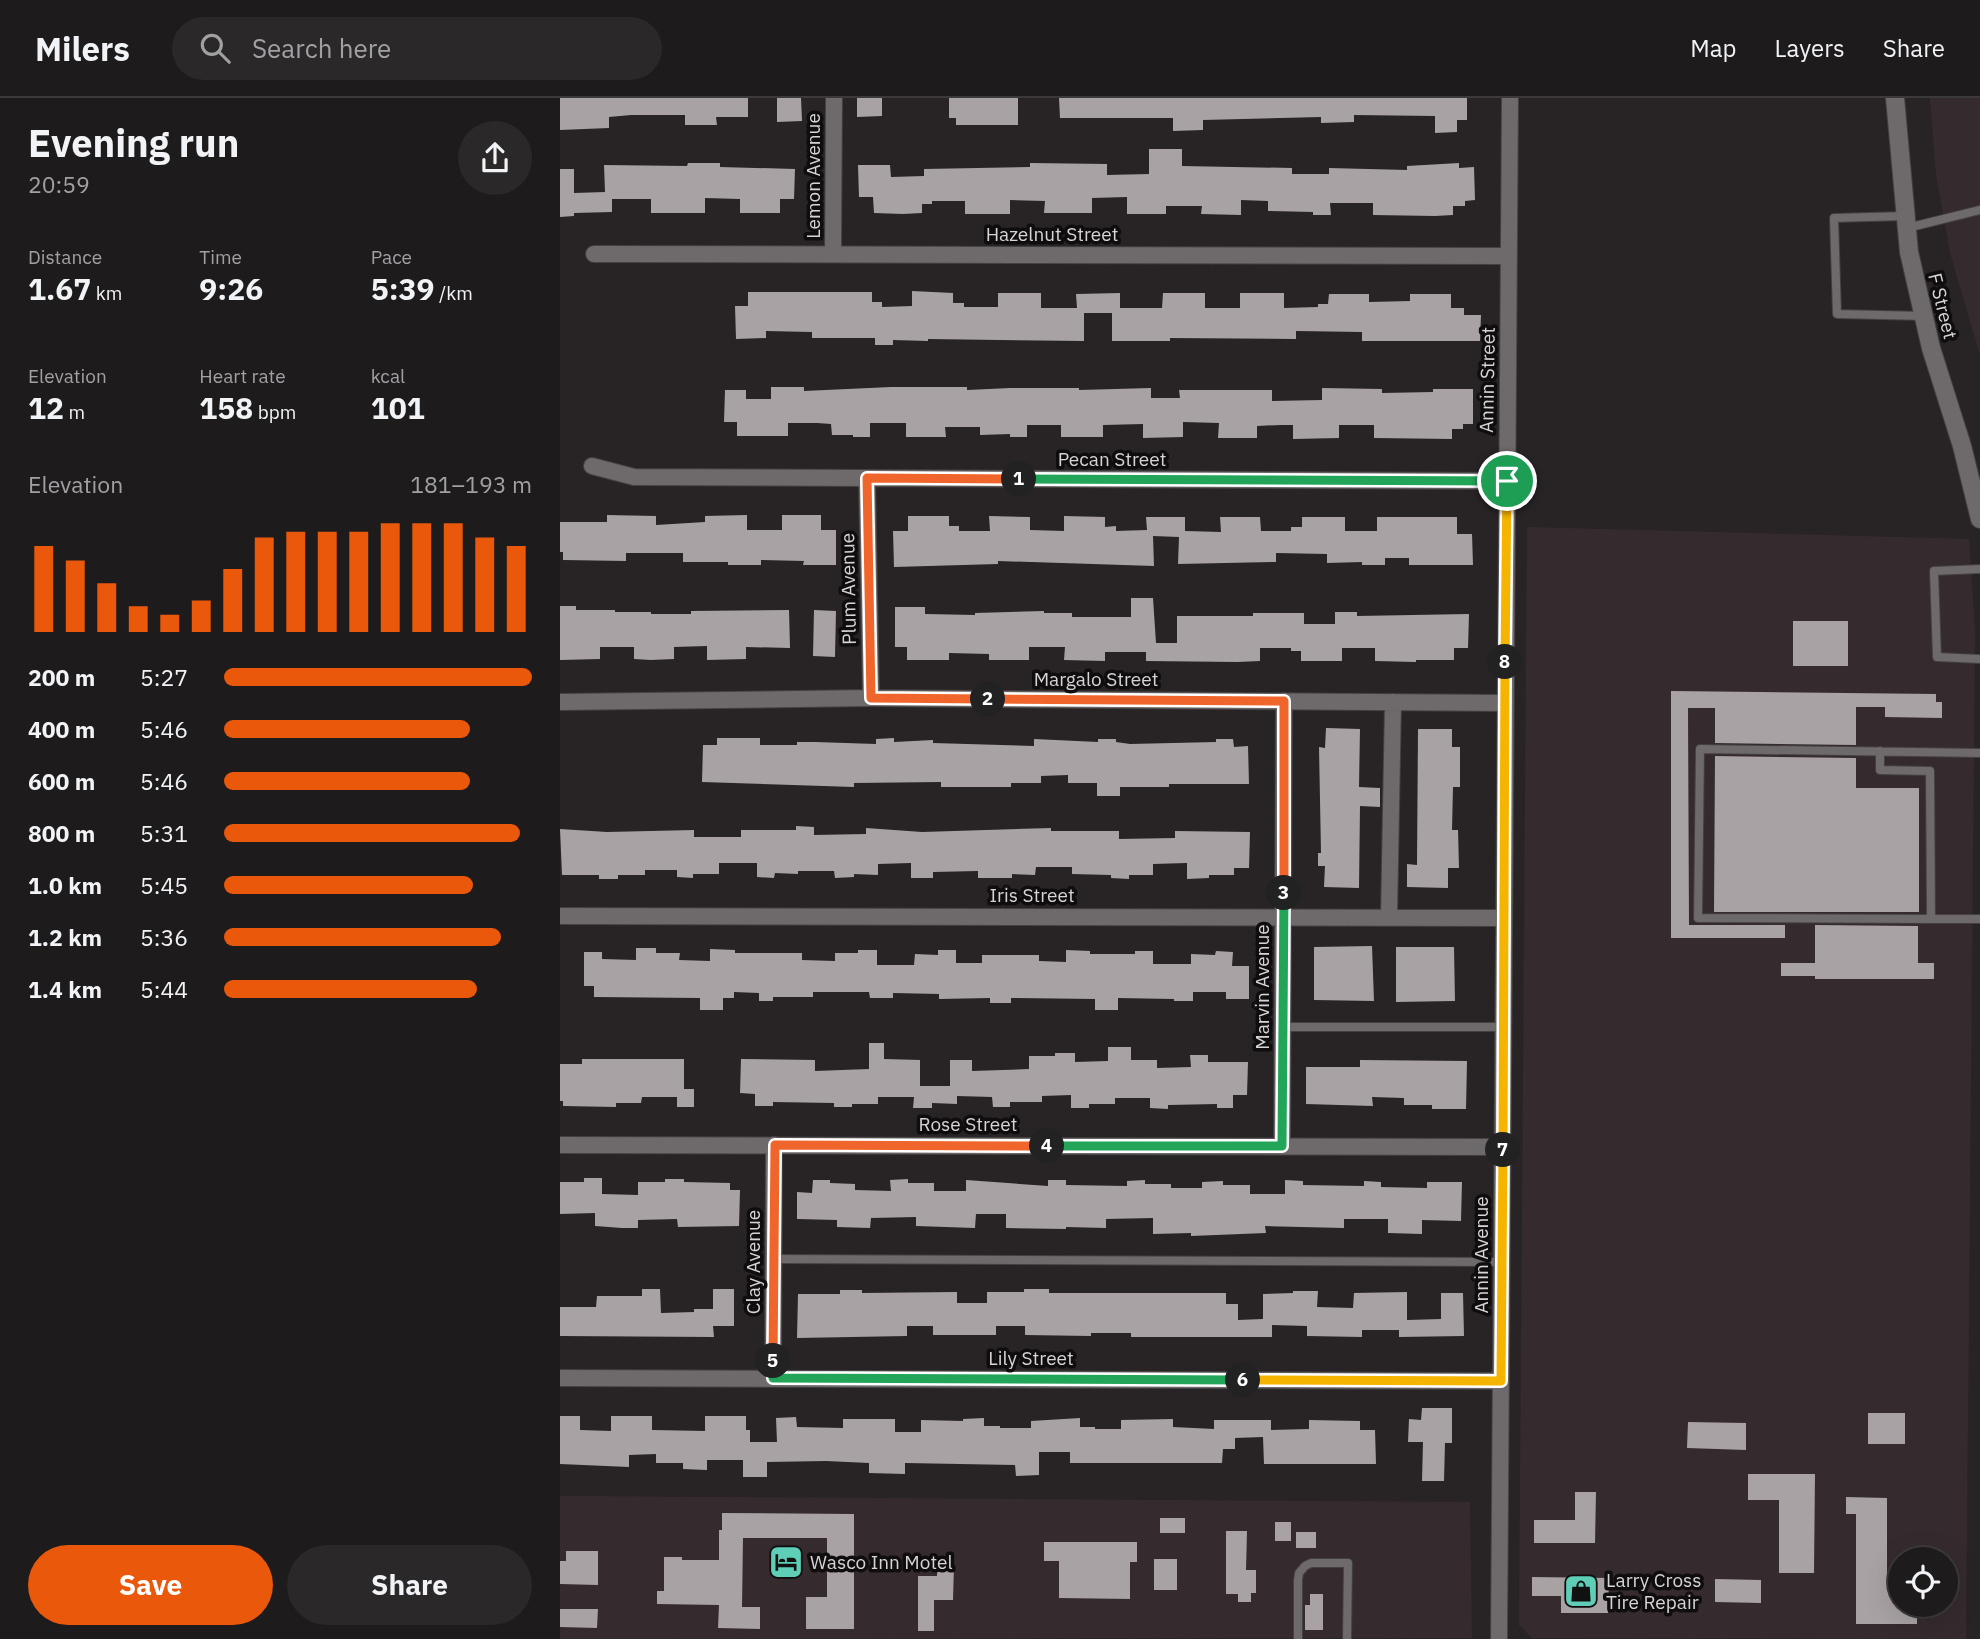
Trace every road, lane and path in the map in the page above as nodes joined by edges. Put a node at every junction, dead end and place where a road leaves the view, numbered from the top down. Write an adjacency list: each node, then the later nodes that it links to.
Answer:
1 (834, 98): 7 (street, Lemon Avenue)
2 (1510, 98): 8 (street, Annin Street)
3 (1895, 98): 5 (street, F Street)
4 (1980, 210): 5 (lane)
5 (1906, 222): 9 (street, F Street); 9 (lane)
6 (594, 254): 7 (street, Hazelnut Street)
7 (833, 254): 8 (street, Hazelnut Street)
8 (1509, 256): 12 (street, Annin Street)
9 (1924, 316): 13 (street, F Street)
10 (592, 466): 11 (street, Pecan Street)
11 (867, 478): 12 (street, Pecan Street); 16 (street, Plum Avenue)
12 (1507, 481): 20 (street, Annin Street)
13 (1980, 519)
14 (1980, 569): 15 (lane)
15 (1980, 659)
16 (871, 698): 17 (street, Margalo Street); 18 (street, Margalo Street)
17 (1284, 701): 19 (street, Margalo Street); 24 (street, Marvin Avenue)
18 (560, 702)
19 (1393, 702): 20 (street, Margalo Street); 25 (street)
20 (1505, 704): 26 (street, Annin Avenue)
21 (1880, 751): 22 (lane); 27 (lane); 27 (lane)
22 (1980, 754)
23 (560, 916): 24 (street, Iris Street)
24 (1283, 917): 25 (street, Iris Street); 29 (street, Marvin Avenue)
25 (1388, 918): 26 (street, Iris Street)
26 (1504, 918): 30 (street, Annin Avenue)
27 (1931, 919): 28 (lane)
28 (1980, 919)
29 (1283, 1027): 30 (lane); 33 (street, Marvin Avenue)
30 (1504, 1027): 34 (street, Annin Avenue)
31 (560, 1145): 32 (street, Rose Street)
32 (775, 1145): 33 (street, Rose Street); 35 (street, Clay Avenue)
33 (1282, 1146): 34 (street, Rose Street)
34 (1503, 1147): 36 (street, Annin Avenue)
35 (774, 1259): 36 (lane); 38 (street, Clay Avenue)
36 (1502, 1262): 39 (street, Annin Avenue)
37 (560, 1378): 38 (street, Lily Street)
38 (773, 1378): 39 (street, Lily Street)
39 (1501, 1381): 42 (street, Annin Avenue)
40 (1298, 1639): 41 (lane)
41 (1347, 1639)
42 (1499, 1639)

